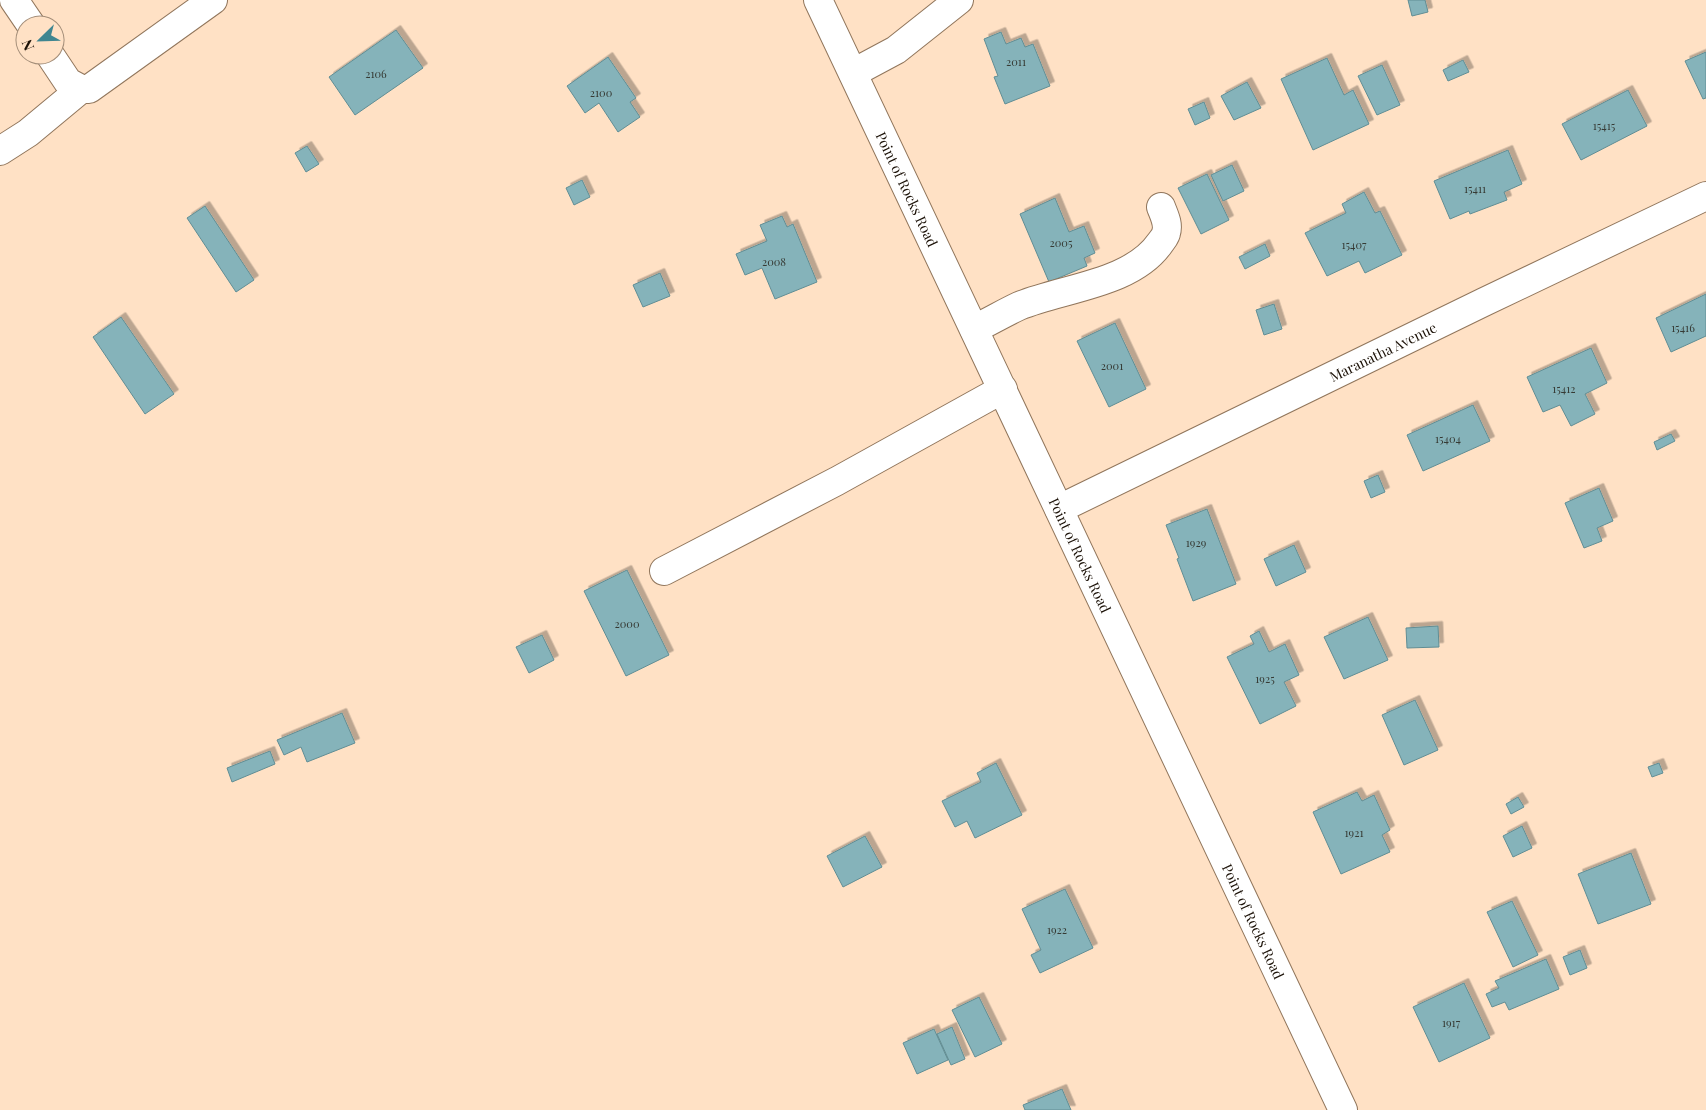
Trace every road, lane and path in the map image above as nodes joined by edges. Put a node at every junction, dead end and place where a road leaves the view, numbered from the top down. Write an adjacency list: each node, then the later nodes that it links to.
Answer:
1 (14, 0): 5 (street)
2 (213, 0): 8 (street)
3 (818, 0): 7 (street, Point of Rocks Road)
4 (959, 0): 7 (street)
5 (24, 15)
6 (57, 65): 8 (street)
7 (853, 73): 12 (street, Point of Rocks Road)
8 (80, 89): 9 (street)
9 (0, 151)
10 (1706, 196): 14 (street, Maranatha Avenue)
11 (1161, 207): 12 (street)
12 (974, 329): 13 (street, Point of Rocks Road)
13 (1003, 390): 14 (street, Point of Rocks Road); 15 (street)
14 (1059, 508): 16 (street, Point of Rocks Road)
15 (664, 571)
16 (1343, 1110)

